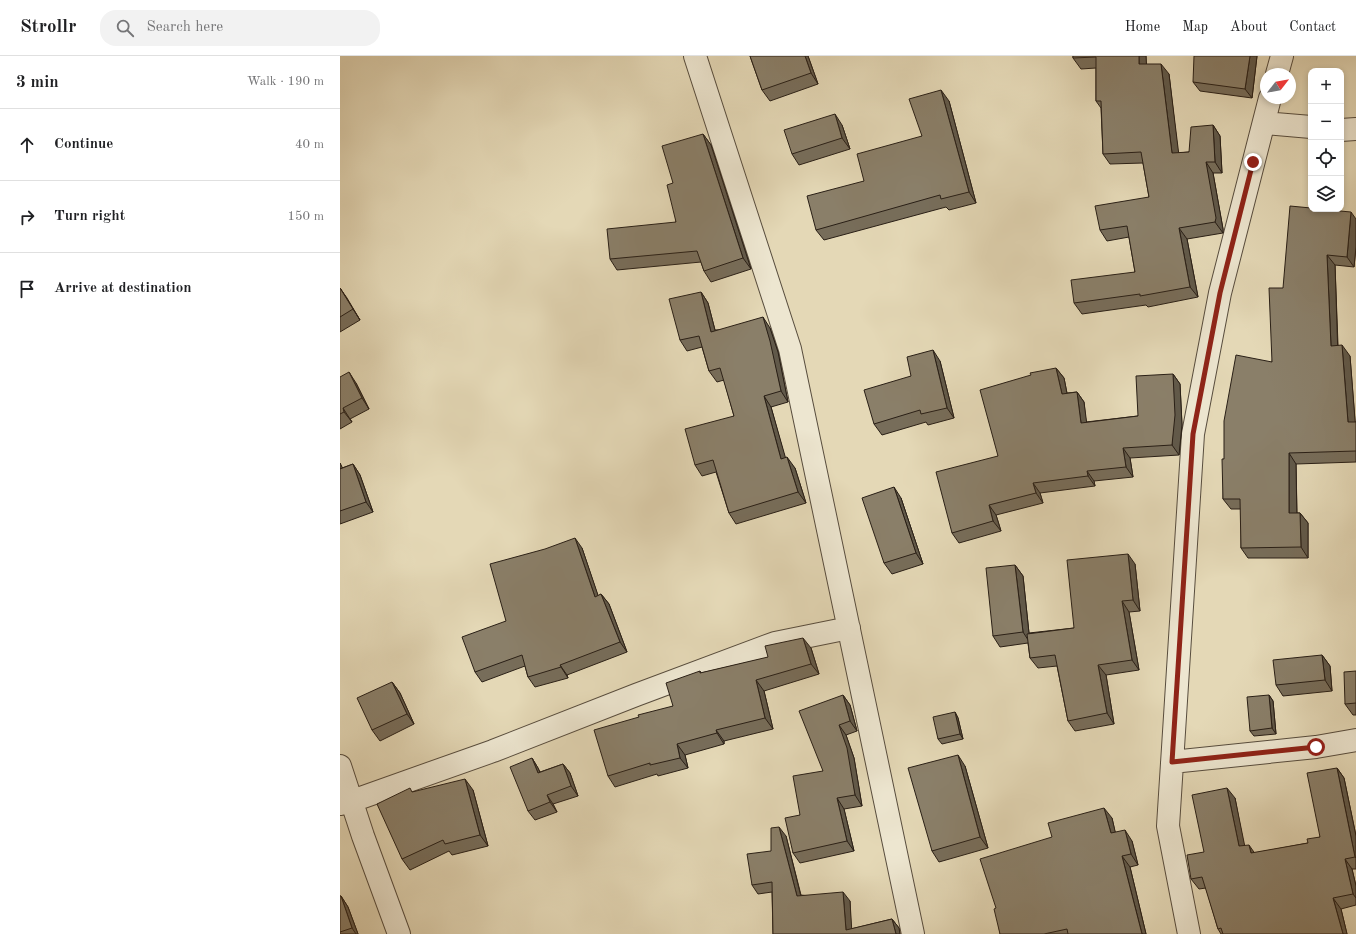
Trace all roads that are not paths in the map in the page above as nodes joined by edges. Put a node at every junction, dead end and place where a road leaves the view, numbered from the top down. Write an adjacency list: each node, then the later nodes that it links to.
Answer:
1 (695, 56): 9 (street)
2 (1282, 56): 3 (street)
3 (1279, 68)
4 (1269, 104): 5 (street)
5 (1264, 123): 6 (street); 11 (street)
6 (1308, 127)
7 (1356, 129): 8 (street)
8 (1344, 130)
9 (849, 628): 13 (street); 15 (street)
10 (1356, 740): 11 (street)
11 (1172, 762): 16 (street)
12 (340, 766): 13 (street)
13 (346, 802): 14 (street)
14 (399, 934)
15 (913, 934)
16 (1189, 934)

